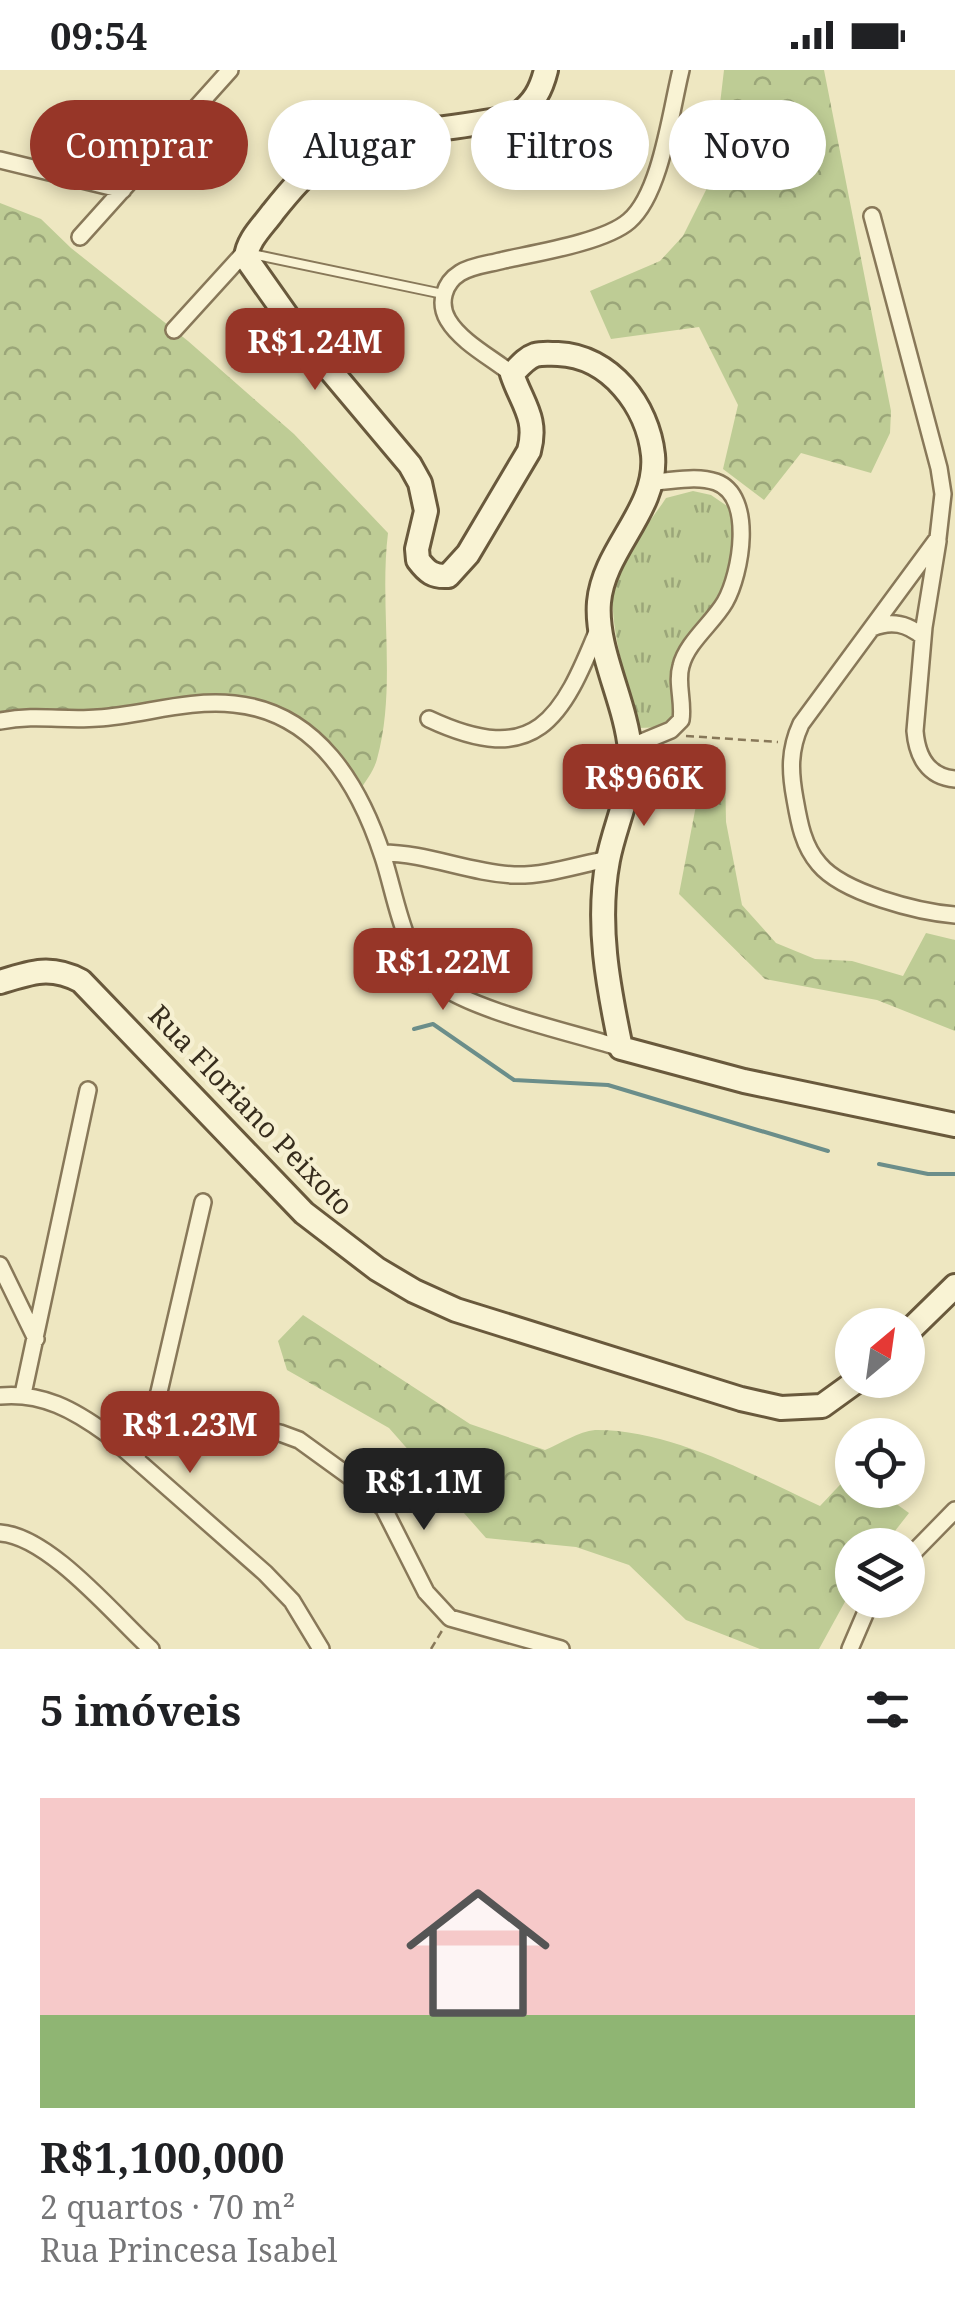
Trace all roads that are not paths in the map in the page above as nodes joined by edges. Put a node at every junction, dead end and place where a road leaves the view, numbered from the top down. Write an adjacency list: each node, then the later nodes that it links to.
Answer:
1 (230, 70): 4 (street)
2 (546, 70): 10 (street)
3 (681, 70): 11 (street)
4 (203, 100)
5 (0, 160): 6 (street)
6 (30, 167)
7 (123, 190): 9 (street)
8 (872, 216): 15 (street)
9 (80, 237)
10 (245, 252): 11 (lane); 12 (street); 13 (street)
11 (443, 294): 13 (street)
12 (174, 330)
13 (512, 374): 14 (street)
14 (654, 482): 16 (street); 21 (street)
15 (938, 538): 17 (street); 18 (street)
16 (600, 623): 19 (street); 21 (street)
17 (872, 628): 18 (street); 25 (street)
18 (923, 637): 22 (street)
19 (429, 719)
20 (0, 721): 23 (street)
21 (630, 748): 24 (street)
22 (955, 779)
23 (382, 852): 24 (street); 27 (street)
24 (608, 860): 27 (street)
25 (955, 914)
26 (0, 982): 37 (street, Rua Floriano Peixoto)
27 (621, 1048): 29 (street)
28 (88, 1090): 34 (street)
29 (955, 1125)
30 (203, 1202): 39 (street)
31 (0, 1264): 34 (street)
32 (955, 1286): 33 (street)
33 (925, 1315)
34 (36, 1339): 35 (street)
35 (23, 1394): 36 (street); 39 (street)
36 (0, 1396)
37 (835, 1397)
38 (204, 1417): 46 (street)
39 (136, 1458): 45 (street)
40 (955, 1510): 42 (street)
41 (0, 1533): 44 (street)
42 (925, 1541)
43 (864, 1618): 47 (street)
44 (150, 1649)
45 (321, 1649)
46 (560, 1649)
47 (850, 1649)

